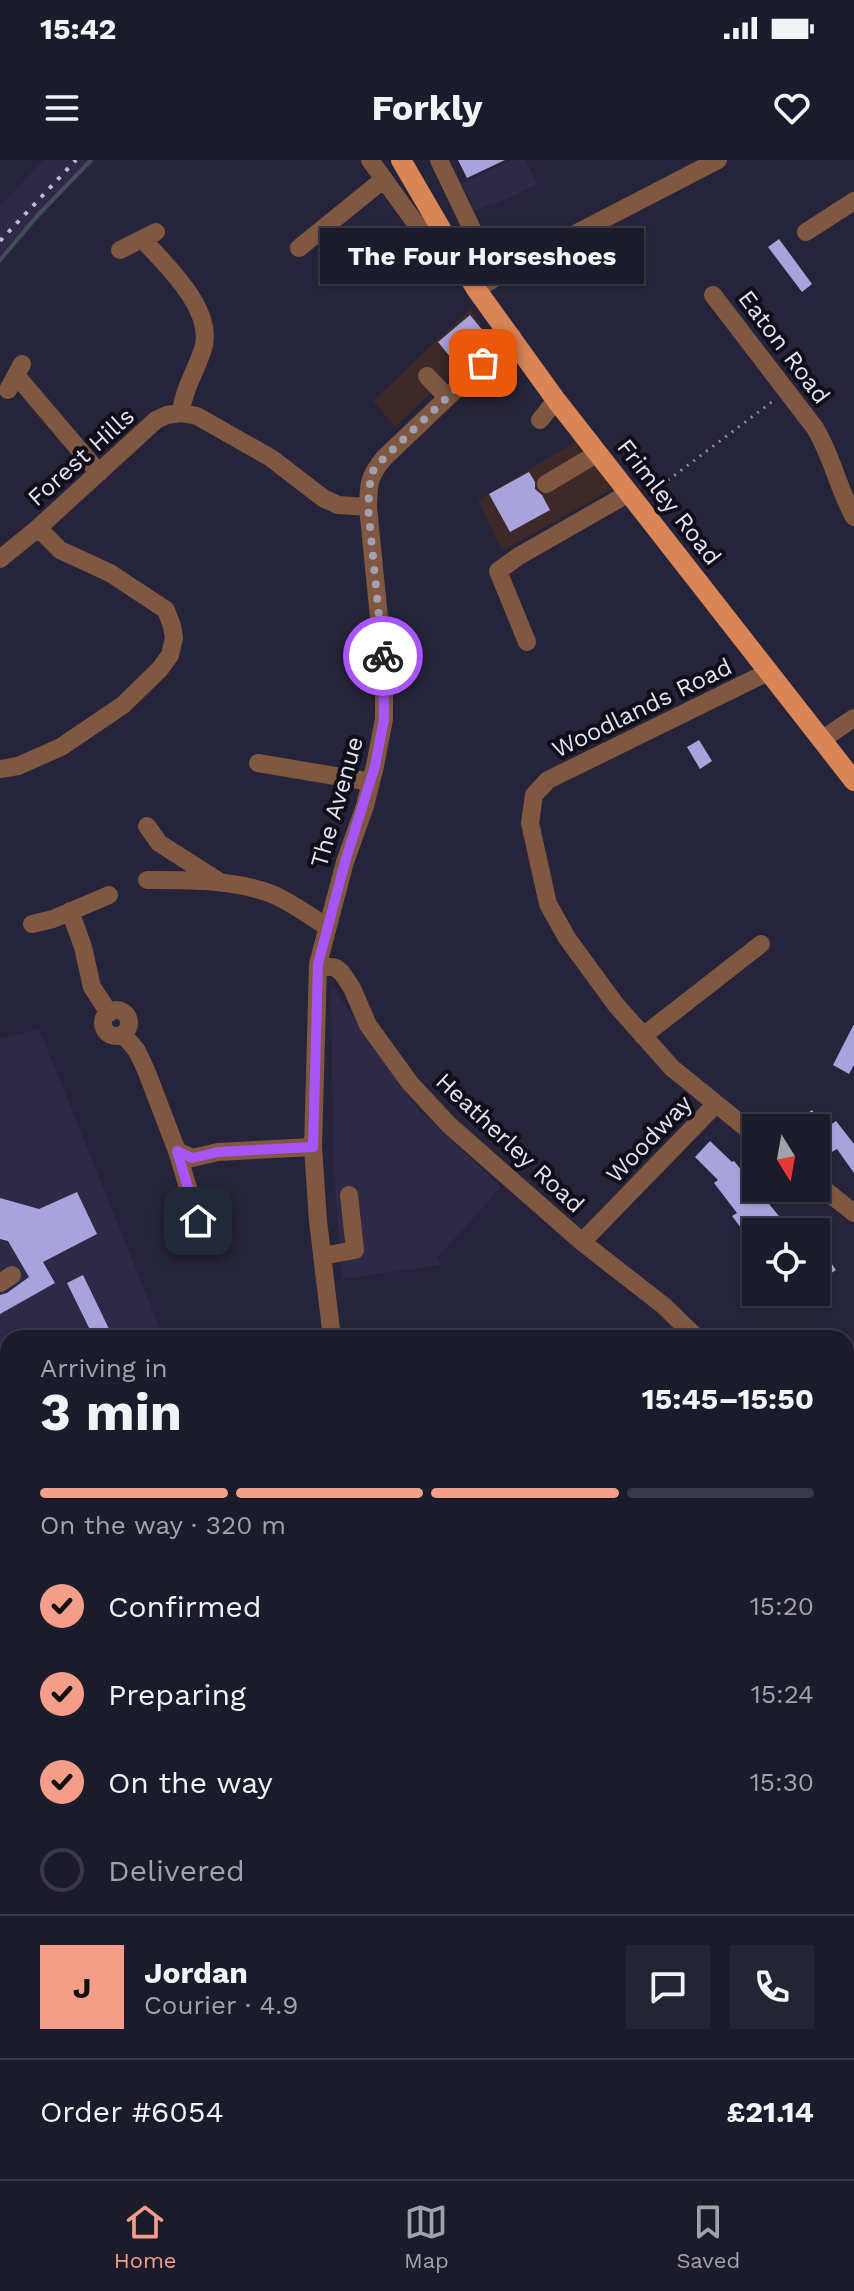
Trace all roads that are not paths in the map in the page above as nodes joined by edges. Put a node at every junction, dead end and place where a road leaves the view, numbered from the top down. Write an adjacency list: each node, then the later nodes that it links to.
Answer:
1 (370, 160): 5 (street, Frimley Road)
2 (401, 160): 9 (main road, Frimley Road)
3 (439, 160): 11 (street)
4 (718, 160): 11 (street)
5 (384, 179): 8 (street); 9 (street, Frimley Road)
6 (854, 201): 7 (street)
7 (806, 232)
8 (299, 248)
9 (452, 249): 12 (main road, Frimley Road)
10 (120, 250): 19 (street)
11 (495, 277): 12 (street)
12 (476, 289): 14 (main road, Frimley Road)
13 (713, 295): 26 (street, Eaton Road)
14 (512, 336): 17 (street, The Avenue); 18 (main road, Frimley Road)
15 (15, 376): 22 (street)
16 (427, 376): 17 (street)
17 (447, 397): 25 (street, The Avenue)
18 (556, 400): 20 (street); 21 (main road, Frimley Road)
19 (181, 413): 22 (street, Forest Hills); 25 (street)
20 (540, 420)
21 (598, 453): 23 (street); 24 (main road, Frimley Road)
22 (99, 473): 27 (street, Forest Hills)
23 (546, 484)
24 (629, 493): 29 (street); 30 (main road, Frimley Road)
25 (368, 507): 36 (street, The Avenue)
26 (854, 517)
27 (38, 528): 28 (street, Forest Hills); 34 (street)
28 (0, 559)
29 (527, 642)
30 (768, 672): 32 (main road, Frimley Road); 46 (street, Woodlands Road)
31 (854, 718): 32 (street)
32 (821, 740): 35 (main road, Frimley Road)
33 (258, 763): 36 (street)
34 (0, 769)
35 (854, 781)
36 (371, 782): 43 (street, The Avenue)
37 (147, 826): 39 (street)
38 (147, 880): 39 (street)
39 (220, 881): 43 (street)
40 (109, 895): 41 (street)
41 (70, 911): 42 (street); 50 (street)
42 (32, 924)
43 (327, 927): 45 (street, The Avenue)
44 (761, 944): 46 (street)
45 (318, 964): 49 (street, The Avenue); 55 (street, Heatherley Road)
46 (643, 1036): 47 (street, Woodlands Road)
47 (716, 1104): 48 (street, Woodlands Road); 55 (street, Woodway)
48 (742, 1125)
49 (313, 1147): 50 (street); 56 (street, The Avenue)
50 (177, 1151): 54 (street)
51 (830, 1194): 53 (street)
52 (349, 1195): 56 (street)
53 (854, 1213)
54 (177, 1229)
55 (582, 1242): 58 (street, Heatherley Road)
56 (322, 1256): 57 (street, The Avenue)
57 (331, 1330)
58 (689, 1330)

